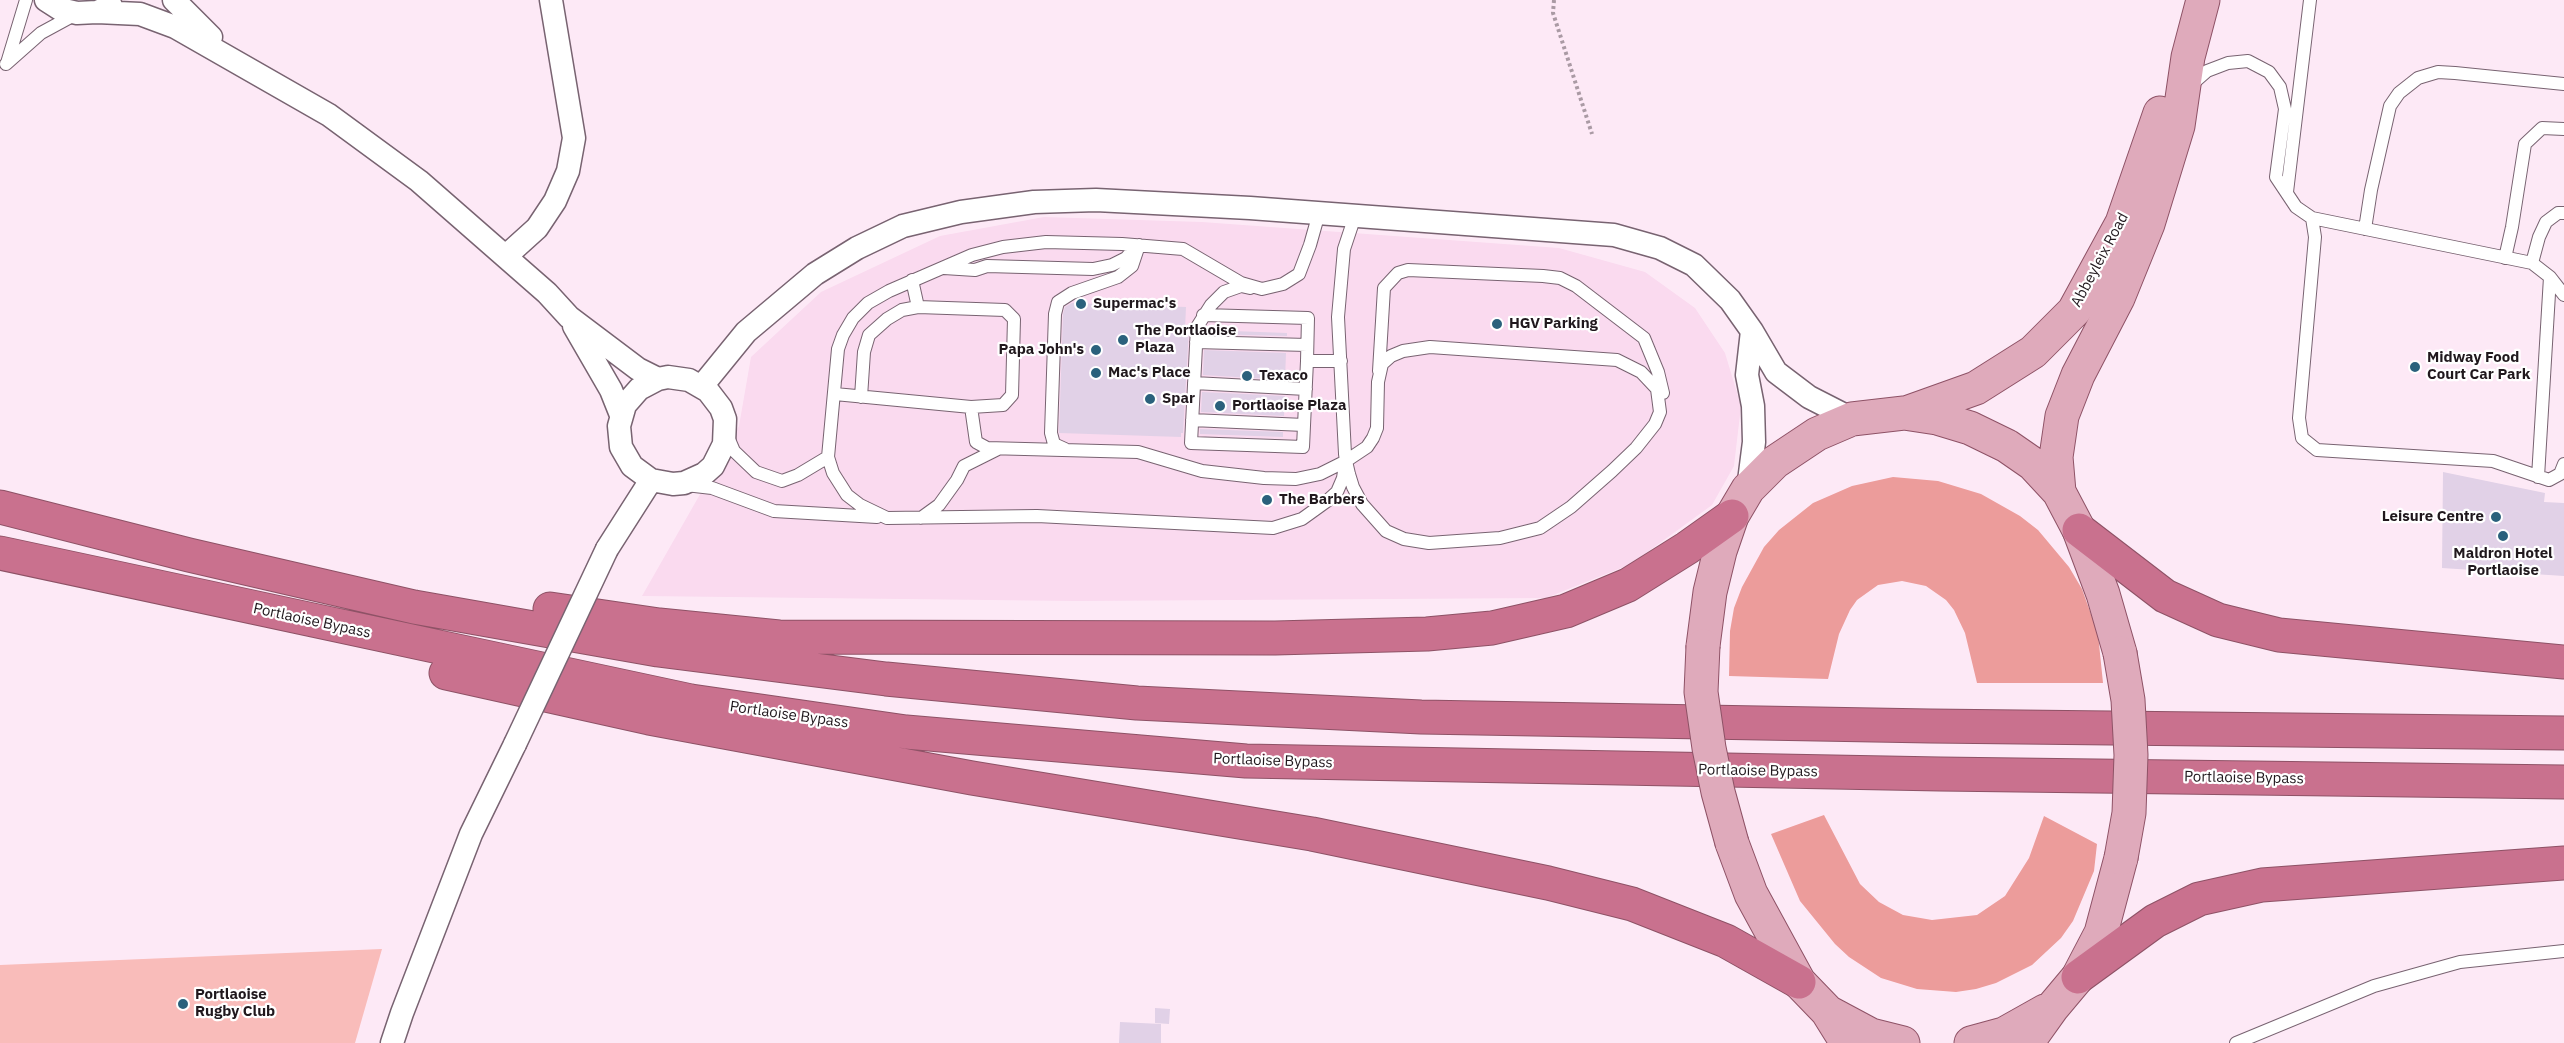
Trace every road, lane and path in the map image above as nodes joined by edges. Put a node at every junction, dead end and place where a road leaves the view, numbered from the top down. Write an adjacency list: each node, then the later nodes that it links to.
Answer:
1 (26, 0): 9 (lane)
2 (46, 0): 9 (street)
3 (120, 0): 9 (street)
4 (174, 0): 11 (street)
5 (551, 0): 23 (street)
6 (1554, 0): 15 (path)
7 (2203, 0): 10 (main road, Abbeyleix Road)
8 (2310, 0): 16 (lane)
9 (87, 13): 11 (street)
10 (2188, 57): 13 (main road, Abbeyleix Road); 48 (main road, Abbeyleix Road)
11 (236, 61): 23 (street)
12 (2564, 84): 21 (lane)
13 (2183, 92): 16 (lane); 62 (main road, Abbeyleix Road)
14 (2564, 129): 24 (lane)
15 (1592, 134)
16 (2287, 192): 20 (lane)
17 (1318, 213): 19 (street); 29 (lane); 42 (street)
18 (2564, 213): 25 (lane)
19 (1355, 216): 34 (street); 38 (lane)
20 (2312, 218): 21 (lane); 59 (lane)
21 (2365, 229): 24 (lane)
22 (1138, 245): 26 (lane); 26 (lane); 29 (lane); 55 (lane)
23 (506, 256): 33 (street)
24 (2505, 258): 25 (lane)
25 (2532, 263): 27 (lane)
26 (940, 267): 28 (lane)
27 (2550, 277): 30 (lane); 59 (lane)
28 (912, 280): 31 (lane); 44 (lane)
29 (1262, 289): 32 (lane)
30 (2564, 295)
31 (918, 307): 45 (lane); 46 (lane)
32 (1203, 315): 35 (lane); 36 (lane)
33 (569, 317): 40 (street); 49 (street)
34 (1752, 331): 50 (street); 63 (street)
35 (1196, 342): 36 (lane); 41 (lane)
36 (1307, 345): 37 (lane)
37 (1307, 361): 38 (lane); 43 (lane)
38 (1341, 362): 57 (lane)
39 (1378, 375): 47 (lane); 47 (lane); 57 (lane)
40 (658, 379): 42 (street); 49 (street)
41 (1194, 383): 43 (lane); 51 (lane)
42 (702, 386): 53 (street)
43 (1306, 389): 52 (lane)
44 (835, 394): 45 (lane); 56 (lane)
45 (861, 397): 46 (lane)
46 (971, 407): 54 (lane)
47 (1660, 412): 57 (lane)
48 (1904, 413): 50 (main road); 62 (main road)
49 (621, 415): 60 (street)
50 (1852, 419): 63 (main road)
51 (1192, 420): 52 (lane); 52 (lane)
52 (1304, 424)
53 (726, 433): 56 (lane); 61 (street)
54 (999, 448): 55 (lane); 66 (lane)
55 (1065, 450): 57 (lane)
56 (828, 457): 65 (lane)
57 (1346, 461): 66 (lane)
58 (2564, 464): 59 (lane)
59 (2538, 477)
60 (651, 480): 61 (street); 79 (street, bridge)
61 (673, 484): 65 (lane)
62 (2059, 492): 67 (main road)
63 (1740, 502): 64 (highway); 76 (main road, bridge)
64 (0, 507): 71 (highway)
65 (887, 518): 66 (lane)
66 (921, 518)
67 (2079, 530): 70 (highway); 75 (main road, bridge)
68 (0, 553): 72 (highway, Portlaoise Bypass)
69 (0, 561): 76 (highway)
70 (2564, 663)
71 (2564, 733)
72 (2564, 782)
73 (2564, 863): 75 (highway)
74 (2564, 951): 84 (lane)
75 (2078, 977): 77 (main road)
76 (1799, 982): 78 (main road)
77 (2052, 1008): 82 (main road); 83 (main road)
78 (1827, 1011): 80 (main road); 81 (main road)
79 (392, 1043)
80 (1846, 1043)
81 (1903, 1043)
82 (1971, 1043)
83 (2026, 1043)
84 (2236, 1043)

